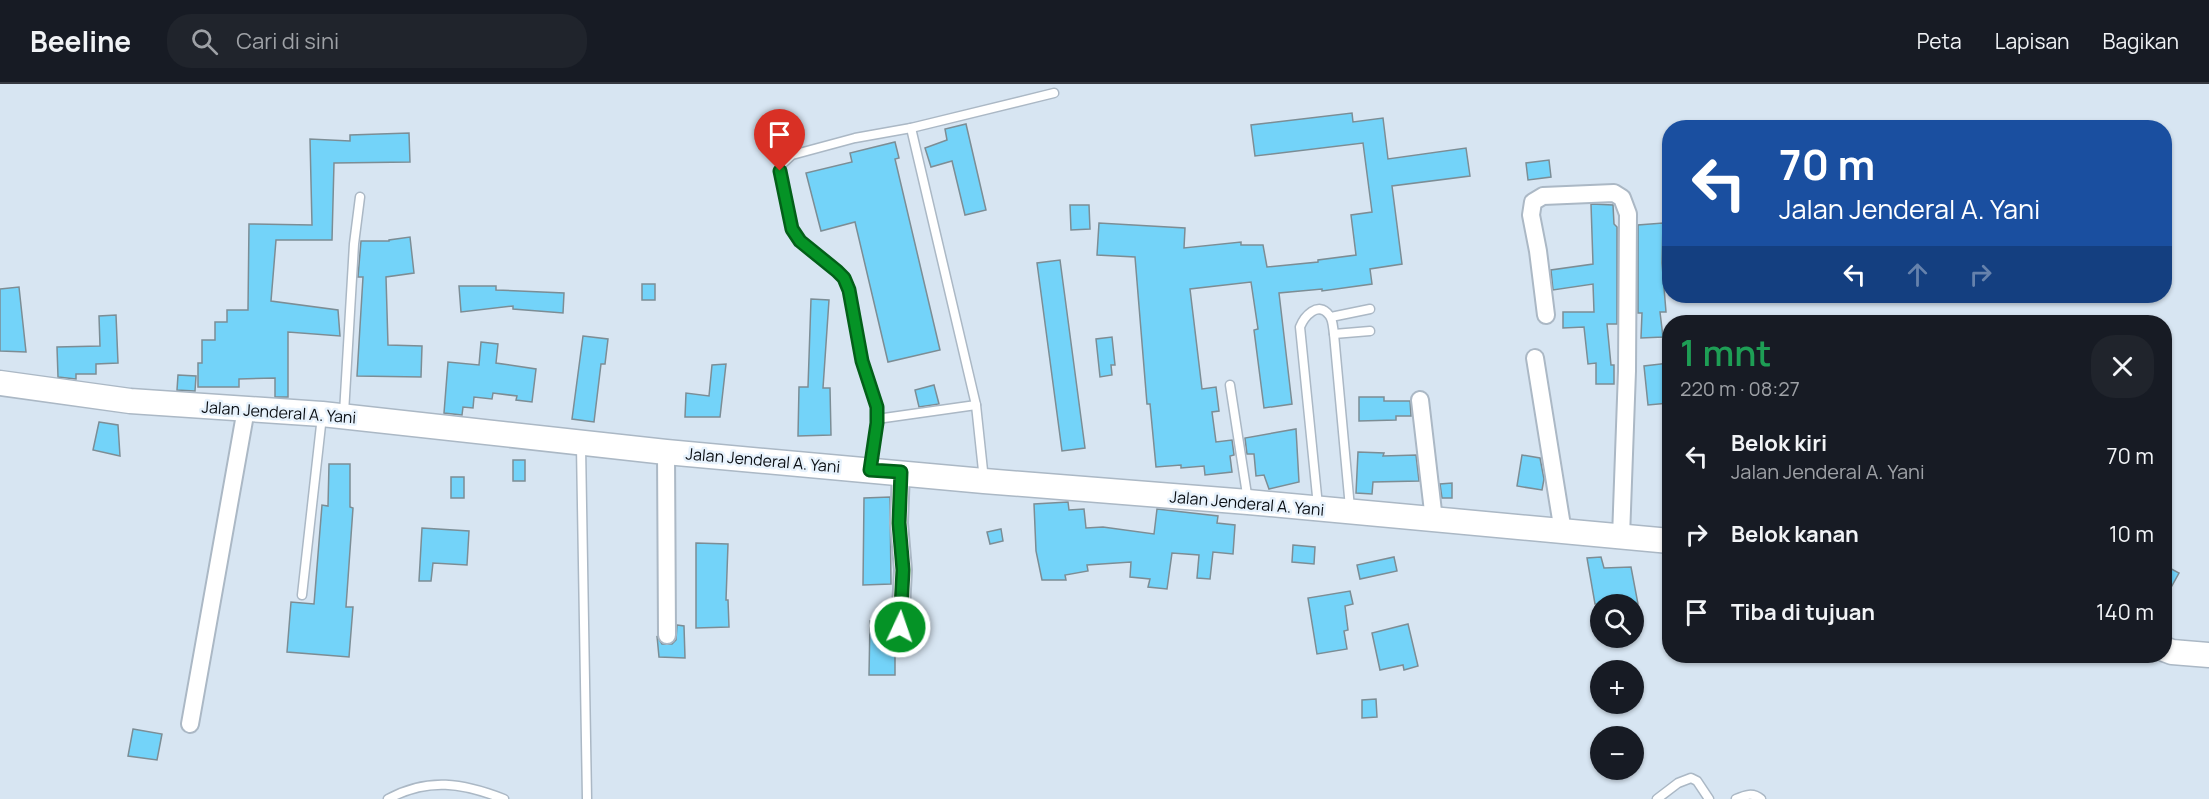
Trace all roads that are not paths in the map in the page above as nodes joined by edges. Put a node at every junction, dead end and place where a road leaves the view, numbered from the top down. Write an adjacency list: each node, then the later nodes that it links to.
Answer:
1 (1054, 93): 2 (lane)
2 (911, 128): 13 (lane); 16 (lane)
3 (360, 197): 15 (lane)
4 (1370, 309): 6 (lane)
5 (1546, 315): 27 (street)
6 (1331, 316): 8 (lane); 23 (lane)
7 (1370, 331): 8 (lane)
8 (1334, 334): 24 (lane)
9 (1535, 358): 26 (street)
10 (0, 383): 14 (main road, Jalan Jenderal A. Yani)
11 (1230, 385): 22 (lane)
12 (1420, 400): 25 (street)
13 (976, 405): 16 (lane); 21 (lane)
14 (246, 409): 15 (main road, Jalan Jenderal A. Yani); 34 (street)
15 (333, 416): 17 (main road, Jalan Jenderal A. Yani); 29 (lane)
16 (877, 419): 19 (lane)
17 (581, 442): 18 (main road, Jalan Jenderal A. Yani); 37 (lane)
18 (666, 452): 19 (main road, Jalan Jenderal A. Yani); 31 (street)
19 (870, 470): 20 (main road, Jalan Jenderal A. Yani)
20 (901, 472): 21 (main road, Jalan Jenderal A. Yani); 30 (street)
21 (984, 481): 22 (main road, Jalan Jenderal A. Yani)
22 (1248, 502): 23 (main road, Jalan Jenderal A. Yani)
23 (1318, 510): 24 (main road, Jalan Jenderal A. Yani)
24 (1350, 513): 25 (main road, Jalan Jenderal A. Yani)
25 (1434, 520): 26 (main road, Jalan Jenderal A. Yani)
26 (1563, 532): 27 (main road, Jalan Jenderal A. Yani)
27 (1621, 537): 28 (main road, Jalan Jenderal A. Yani)
28 (1662, 540)
29 (302, 595)
30 (900, 627)
31 (667, 634)
32 (2172, 652): 33 (main road)
33 (2209, 654)
34 (190, 724)
35 (388, 799): 36 (lane)
36 (504, 799)
37 (587, 799)
38 (1657, 799): 39 (lane)
39 (1709, 799)
40 (1736, 799): 41 (lane)
41 (1761, 799)

